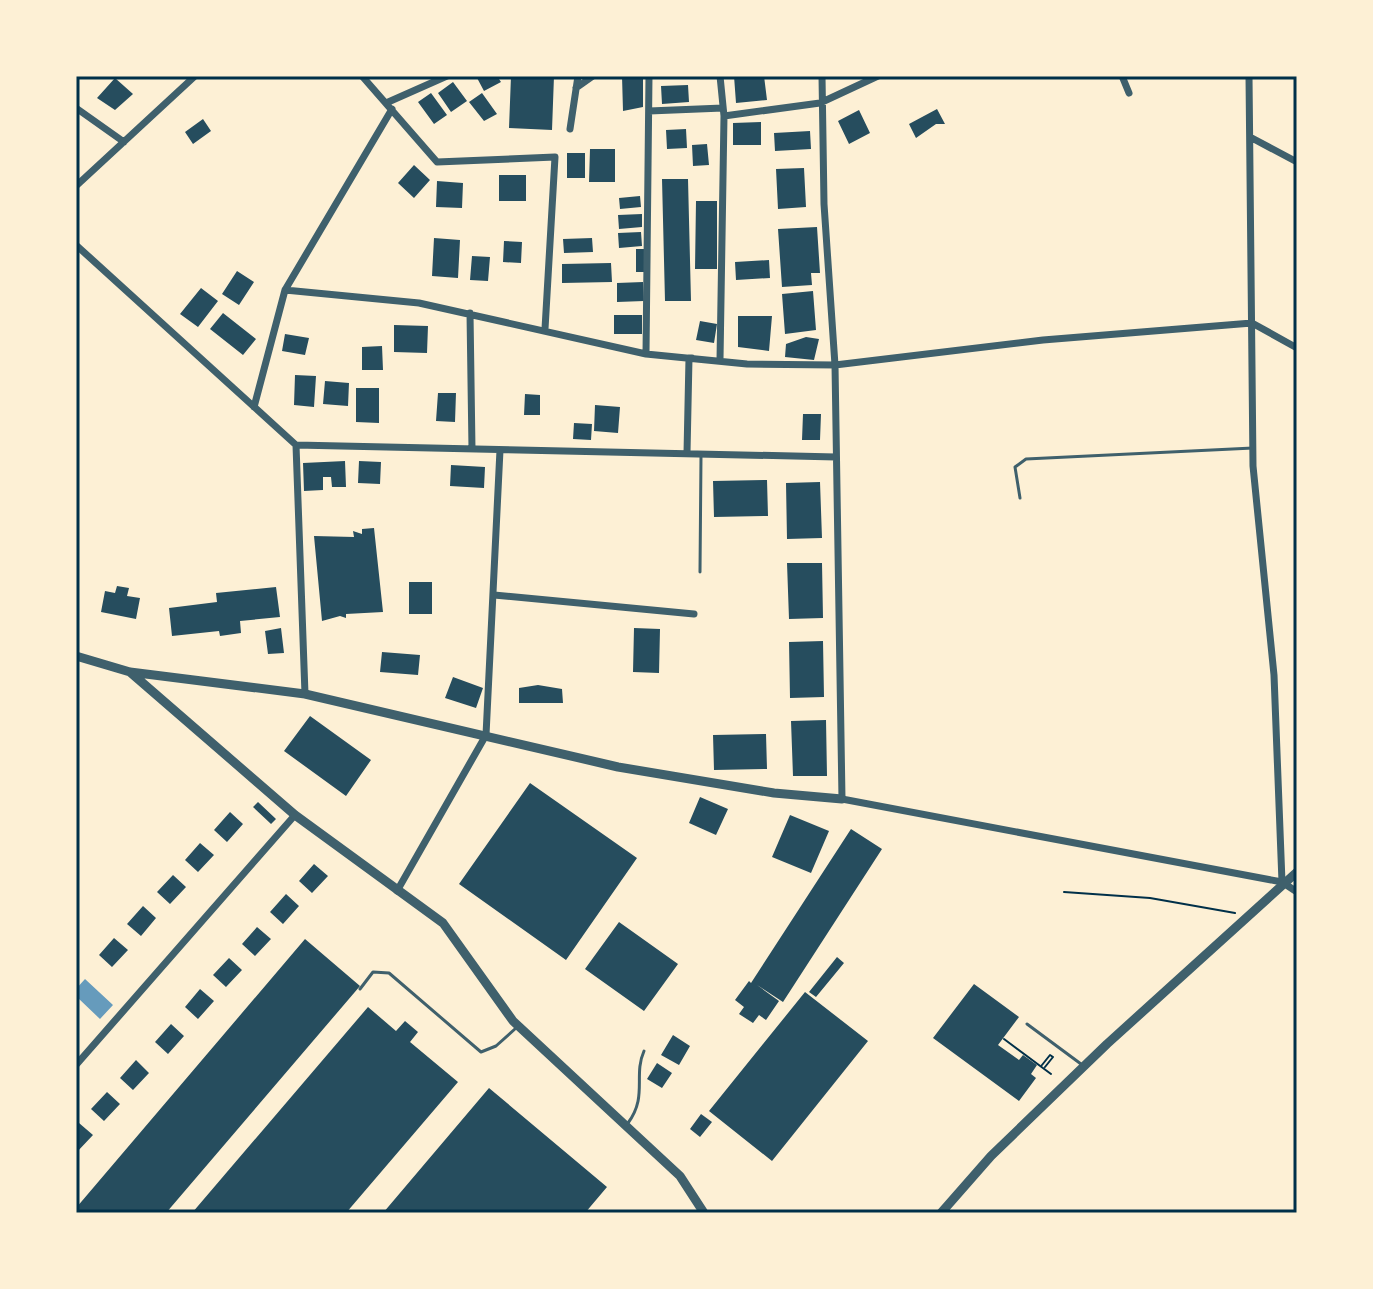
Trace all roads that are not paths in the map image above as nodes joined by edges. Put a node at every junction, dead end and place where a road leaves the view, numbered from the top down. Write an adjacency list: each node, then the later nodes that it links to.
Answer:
1 (195, 76): 21 (street)
2 (362, 76): 15 (street)
3 (447, 76): 15 (street)
4 (578, 76): 12 (street)
5 (593, 76): 12 (street)
6 (649, 76): 17 (street)
7 (720, 76): 18 (street)
8 (822, 76): 14 (street)
9 (878, 76): 14 (street)
10 (1122, 76): 13 (street)
11 (1249, 76): 20 (street)
12 (576, 88): 19 (street)
13 (1129, 93)
14 (820, 103): 18 (street); 32 (street)
15 (389, 106): 25 (street); 28 (street)
16 (76, 108): 21 (street)
17 (649, 111): 18 (street); 30 (street)
18 (723, 112): 31 (street)
19 (570, 129)
20 (1250, 137): 22 (street); 27 (street)
21 (124, 142): 23 (street)
22 (1297, 162)
23 (76, 186)
24 (76, 245): 33 (street)
25 (285, 290): 26 (street); 33 (street)
26 (470, 313): 28 (street); 36 (street)
27 (1252, 323): 29 (street); 32 (street); 35 (street)
28 (545, 329): 30 (street)
29 (1297, 348)
30 (646, 354): 31 (street)
31 (721, 361): 32 (street); 38 (street)
32 (835, 365): 40 (street)
33 (254, 407): 34 (street)
34 (296, 445): 36 (street); 47 (street)
35 (1253, 448): 41 (lane); 52 (street)
36 (472, 449): 37 (street)
37 (500, 450): 38 (street); 43 (street)
38 (687, 453): 39 (street)
39 (701, 453): 40 (street); 42 (lane)
40 (836, 457): 49 (street)
41 (1020, 498)
42 (700, 572)
43 (494, 595): 44 (street); 48 (street)
44 (694, 614)
45 (76, 656): 46 (street)
46 (130, 672): 47 (street); 50 (street)
47 (305, 694): 48 (street)
48 (486, 735): 49 (street); 53 (street)
49 (842, 799): 52 (street)
50 (295, 815): 53 (street); 59 (street)
51 (1297, 872): 52 (street)
52 (1282, 882): 54 (street); 60 (street)
53 (397, 891): 57 (street)
54 (1297, 892)
55 (360, 989): 57 (lane)
56 (1027, 1024): 60 (lane)
57 (519, 1026): 61 (street)
58 (644, 1051): 61 (lane)
59 (76, 1065)
60 (1084, 1066): 62 (street)
61 (626, 1126): 63 (street)
62 (991, 1156): 64 (street); 65 (street)
63 (704, 1213)
64 (941, 1213)
65 (948, 1213)

